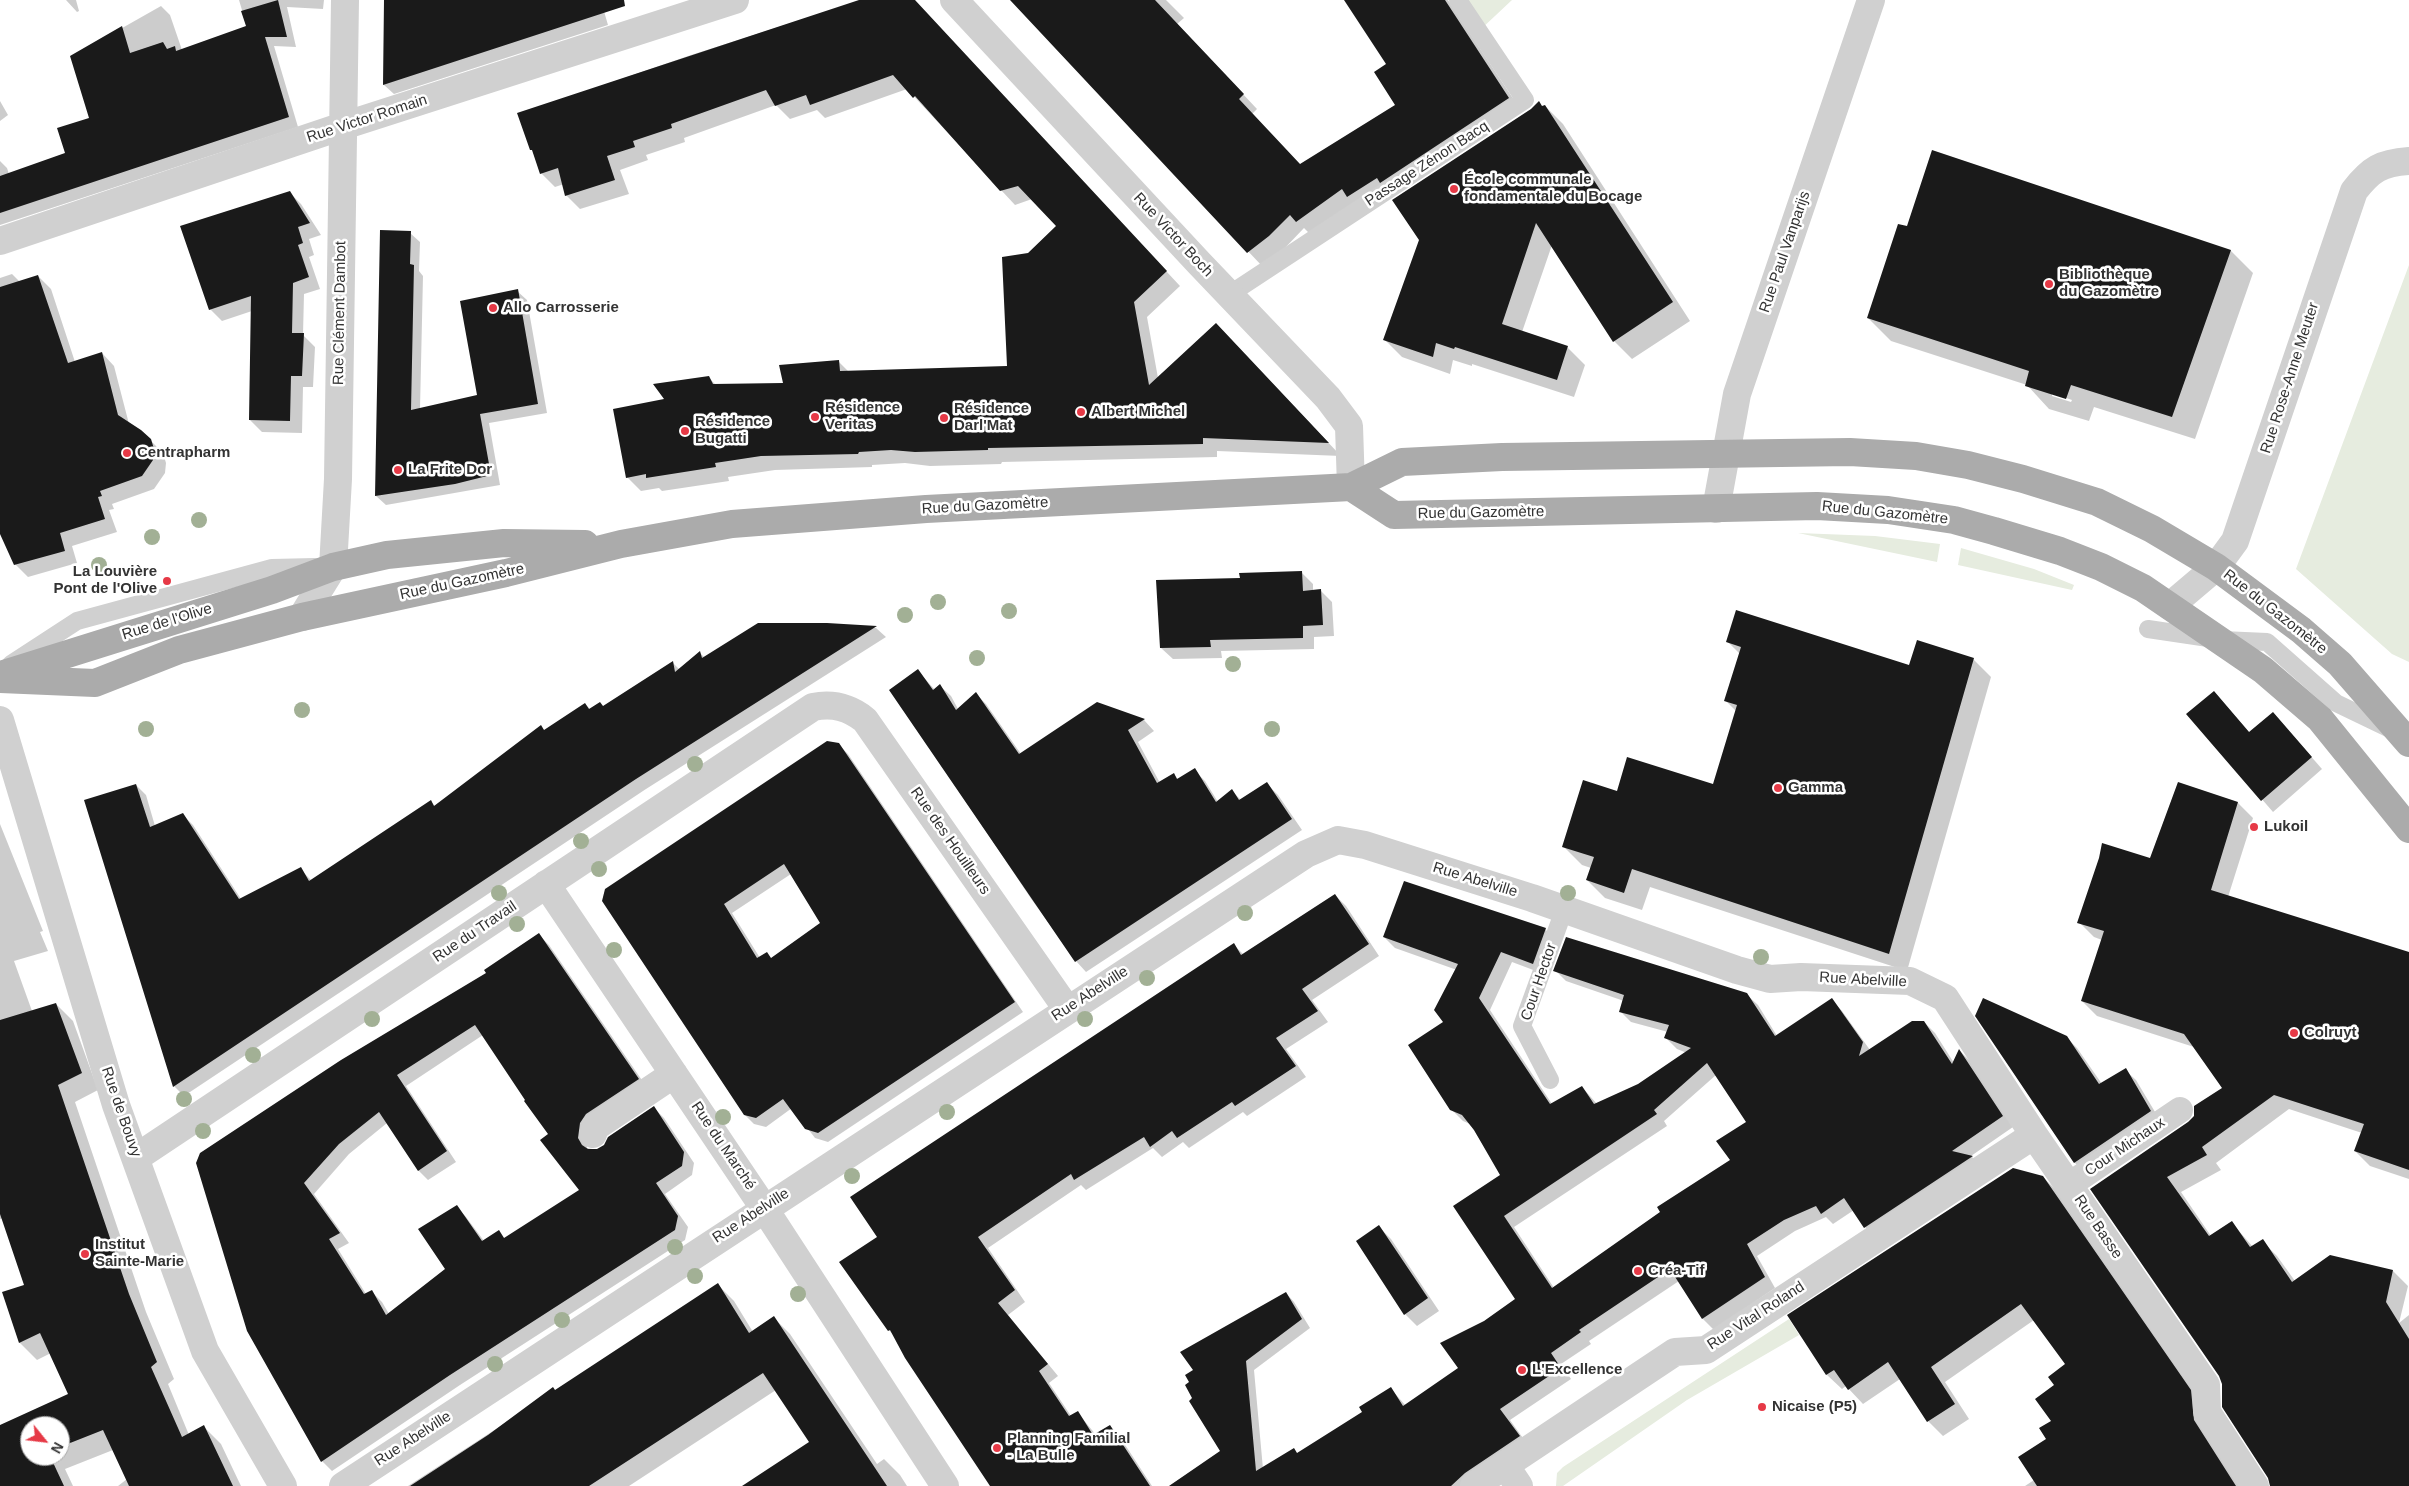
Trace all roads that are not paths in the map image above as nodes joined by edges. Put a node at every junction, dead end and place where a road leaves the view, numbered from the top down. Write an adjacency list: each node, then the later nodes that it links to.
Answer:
1 (345, 0): 6 (street, Rue Clément Dambot)
2 (735, 0): 6 (street, Rue Victor Romain)
3 (954, 0): 9 (street, Rue Victor Boch)
4 (1458, 0): 9 (lane, Passage Zénon Bacq)
5 (1870, 0): 10 (street, Rue Paul Vanparijs)
6 (343, 126): 8 (street, Rue Victor Romain); 14 (street, Rue Clément Dambot)
7 (2409, 161): 15 (street, Rue Rose-Anne Meuter)
8 (0, 241)
9 (1230, 294): 11 (street, Rue Victor Boch)
10 (1726, 454): 11 (main road, Rue du Gazomètre); 12 (street, Rue Paul Vanparijs); 15 (main road, Rue du Gazomètre)
11 (1351, 487): 12 (main road, Rue du Gazomètre); 13 (main road, Rue du Gazomètre)
12 (1716, 509): 16 (main road, Rue du Gazomètre)
13 (621, 544): 14 (main road, Rue du Gazomètre); 17 (main road, Rue du Gazomètre)
14 (333, 567): 17 (street, Rue Clément Dambot); 20 (lane); 21 (main road, Rue de l'Olive)
15 (2216, 567): 16 (street, Rue Rose-Anne Meuter); 25 (main road, Rue du Gazomètre)
16 (2170, 606): 19 (main road, Rue du Gazomètre)
17 (302, 617): 22 (main road, Rue de l'Olive)
18 (2148, 629): 19 (lane)
19 (2222, 640): 25 (lane); 26 (main road, Rue du Gazomètre)
20 (0, 671)
21 (0, 675)
22 (0, 680)
23 (813, 706): 27 (street, Rue du Travail); 30 (street, Rue des Houilleurs)
24 (0, 720): 36 (street, Rue de Bouvy)
25 (2406, 739)
26 (2409, 829)
27 (546, 884): 31 (street, Rue du Marché); 36 (street, Rue du Travail)
28 (1564, 910): 29 (street, Rue Abelville); 30 (street, Rue Abelville); 32 (lane, Cour Hector)
29 (1918, 984): 35 (street, Rue Basse)
30 (1067, 1010): 38 (street, Rue Abelville)
31 (674, 1074): 34 (street); 38 (street, Rue du Marché)
32 (1550, 1080)
33 (2180, 1110): 37 (street, Cour Michaux)
34 (593, 1134)
35 (2034, 1135): 37 (street, Rue Basse); 39 (street, Rue Vital Roland)
36 (137, 1156): 40 (street, Rue de Bouvy)
37 (2069, 1185): 44 (street, Rue Basse)
38 (764, 1208): 41 (street, Rue Abelville); 42 (street, Rue du Marché)
39 (1512, 1475): 43 (street, Rue Vital Roland)
40 (283, 1486)
41 (343, 1486)
42 (946, 1486)
43 (1474, 1486)
44 (2255, 1486)

